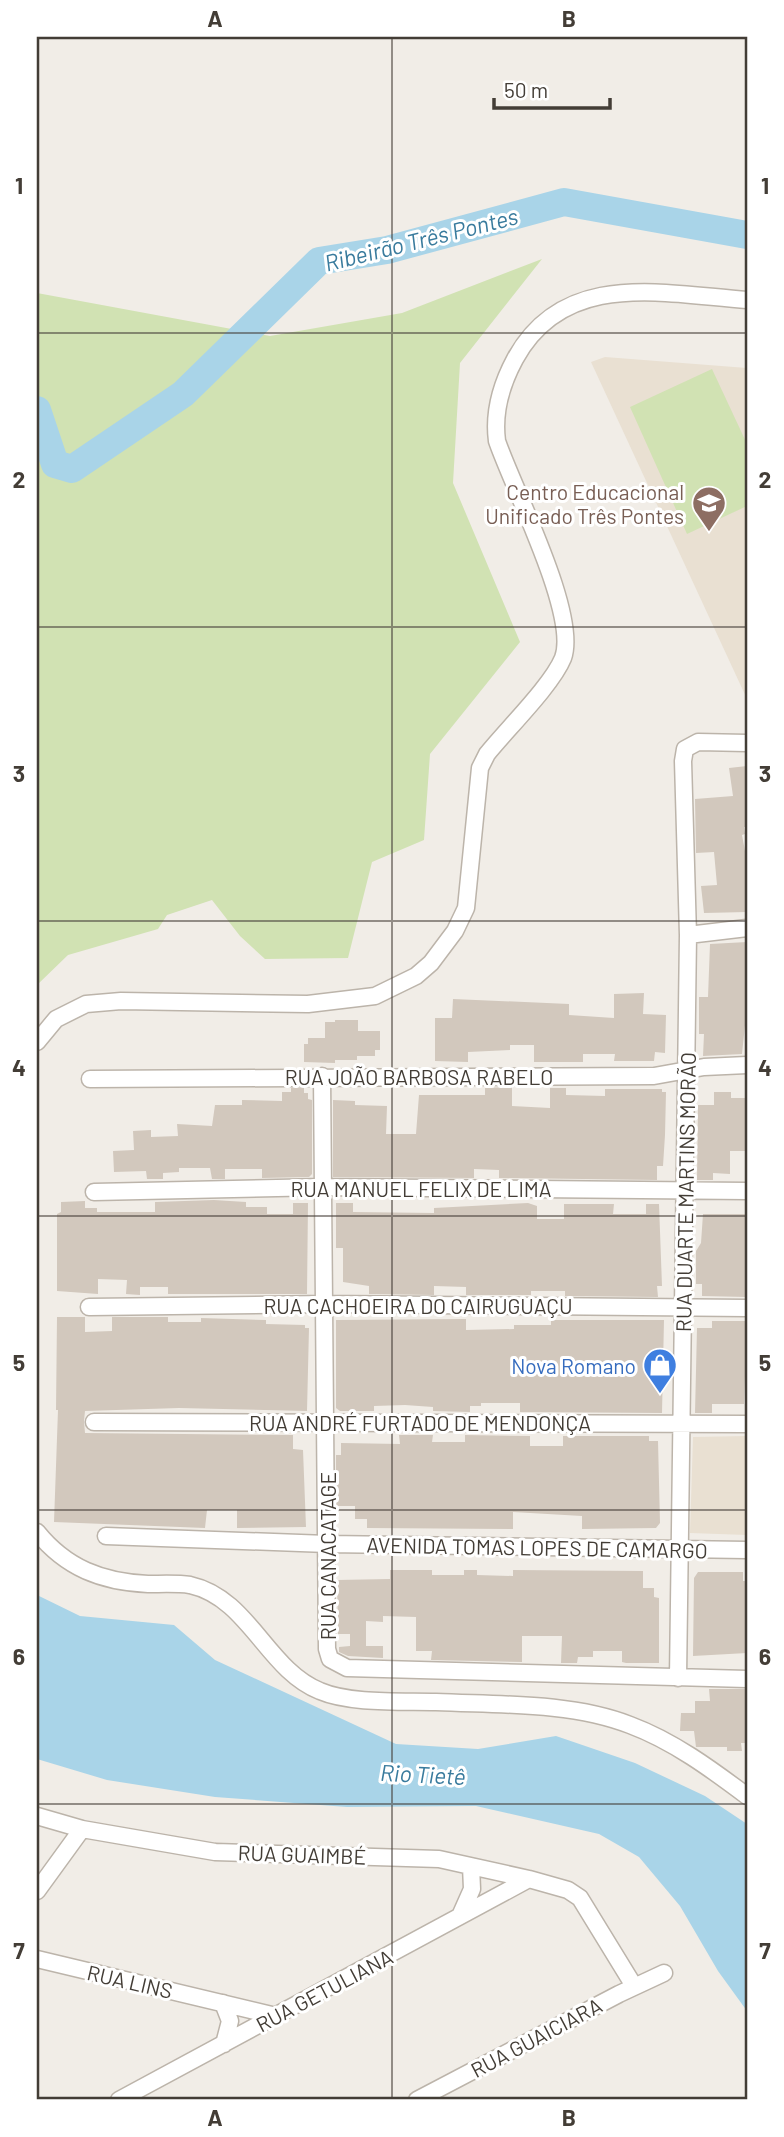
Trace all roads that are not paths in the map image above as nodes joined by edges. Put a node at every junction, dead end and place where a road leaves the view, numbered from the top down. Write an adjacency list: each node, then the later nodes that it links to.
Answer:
1 (747, 300): 5 (street)
2 (747, 743): 4 (street, RUA DUARTE MARTINS MORÃO)
3 (747, 928): 4 (street)
4 (688, 935): 7 (street, RUA DUARTE MARTINS MORÃO)
5 (37, 1042)
6 (747, 1065): 7 (street, RUA JOÃO BARBOSA RABELO)
7 (687, 1070): 8 (street, RUA JOÃO BARBOSA RABELO); 11 (street, RUA DUARTE MARTINS MORÃO)
8 (322, 1076): 9 (street, RUA JOÃO BARBOSA RABELO); 10 (street, RUA CANACATAGE)
9 (90, 1079)
10 (323, 1187): 11 (street, RUA MANUEL FELIX DE LIMA); 13 (street, RUA MANUEL FELIX DE LIMA); 14 (street, RUA CANACATAGE)
11 (685, 1190): 12 (street, RUA MANUEL FELIX DE LIMA); 16 (street, RUA DUARTE MARTINS MORÃO)
12 (747, 1191)
13 (94, 1192)
14 (326, 1304): 15 (street, RUA CACHOEIRA DO CAIRUGUAÇU); 16 (street, RUA CACHOEIRA DO CAIRUGUAÇU); 18 (street, RUA CANACATAGE)
15 (89, 1307)
16 (683, 1307): 17 (street, RUA CACHOEIRA DO CAIRUGUAÇU); 21 (street, RUA DUARTE MARTINS MORÃO)
17 (747, 1308)
18 (326, 1421): 19 (street, RUA ANDRÉ FURTADO DE MENDONÇA); 21 (street, RUA ANDRÉ FURTADO DE MENDONÇA); 24 (street, RUA CANACATAGE)
19 (94, 1422)
20 (747, 1424): 21 (street, RUA ANDRÉ FURTADO DE MENDONÇA)
21 (682, 1425): 26 (street, RUA DUARTE MARTINS MORÃO)
22 (37, 1532): 29 (street)
23 (106, 1536): 24 (street, AVENIDA TOMAS LOPES DE CAMARGO)
24 (327, 1544): 26 (street, AVENIDA TOMAS LOPES DE CAMARGO); 27 (street, RUA CANACATAGE)
25 (747, 1549): 26 (street, AVENIDA TOMAS LOPES DE CAMARGO)
26 (681, 1550): 27 (street, RUA DUARTE MARTINS MORÃO)
27 (678, 1678): 28 (street, RUA CANACATAGE)
28 (747, 1679)
29 (747, 1797)
30 (37, 1816): 31 (street, RUA GUAIMBÉ)
31 (82, 1829): 32 (street, RUA GUAIMBÉ); 34 (street)
32 (471, 1866): 33 (street, RUA GUAIMBÉ); 35 (street)
33 (529, 1879): 35 (street, RUA GETULIANA); 38 (street, RUA GUAIMBÉ)
34 (37, 1891)
35 (460, 1917): 40 (street, RUA GETULIANA)
36 (37, 1959): 39 (street, RUA LINS)
37 (664, 1973): 38 (street, RUA GUAICIARA)
38 (634, 1986): 43 (street, RUA GUAICIARA)
39 (223, 2003): 40 (street, RUA LINS); 41 (street)
40 (276, 2016): 41 (street, RUA GETULIANA)
41 (224, 2044): 42 (street, RUA GETULIANA)
42 (118, 2100)
43 (416, 2100)

